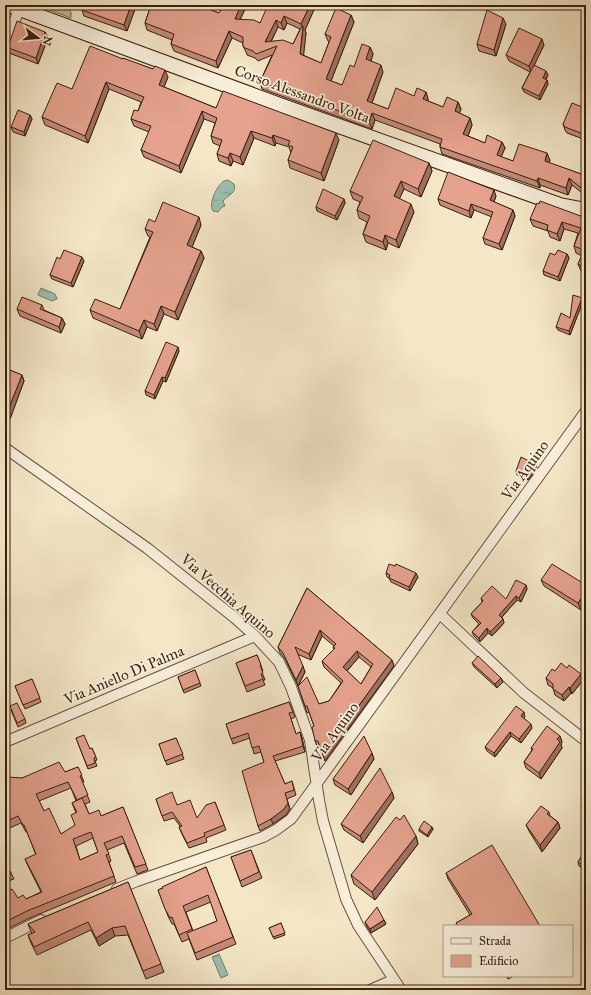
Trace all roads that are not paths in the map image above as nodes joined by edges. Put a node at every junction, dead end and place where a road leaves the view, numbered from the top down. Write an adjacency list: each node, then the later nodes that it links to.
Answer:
1 (14, 7): 2 (street); 3 (main road, Corso Alessandro Volta)
2 (5, 48)
3 (586, 210)
4 (586, 412): 6 (street, Via Aquino)
5 (5, 448): 7 (street, Via Vecchia Aquino)
6 (440, 614): 8 (street); 10 (street, Via Aquino)
7 (255, 636): 9 (street, Via Aniello Di Palma); 10 (street, Via Vecchia Aquino)
8 (586, 741)
9 (5, 742)
10 (316, 784): 11 (street, Via Aquino); 14 (street, Via Vecchia Aquino)
11 (109, 892)
12 (53, 915): 13 (street)
13 (5, 938)
14 (393, 980): 15 (street); 16 (street, Via Vecchia Aquino)
15 (370, 990)
16 (401, 990)

